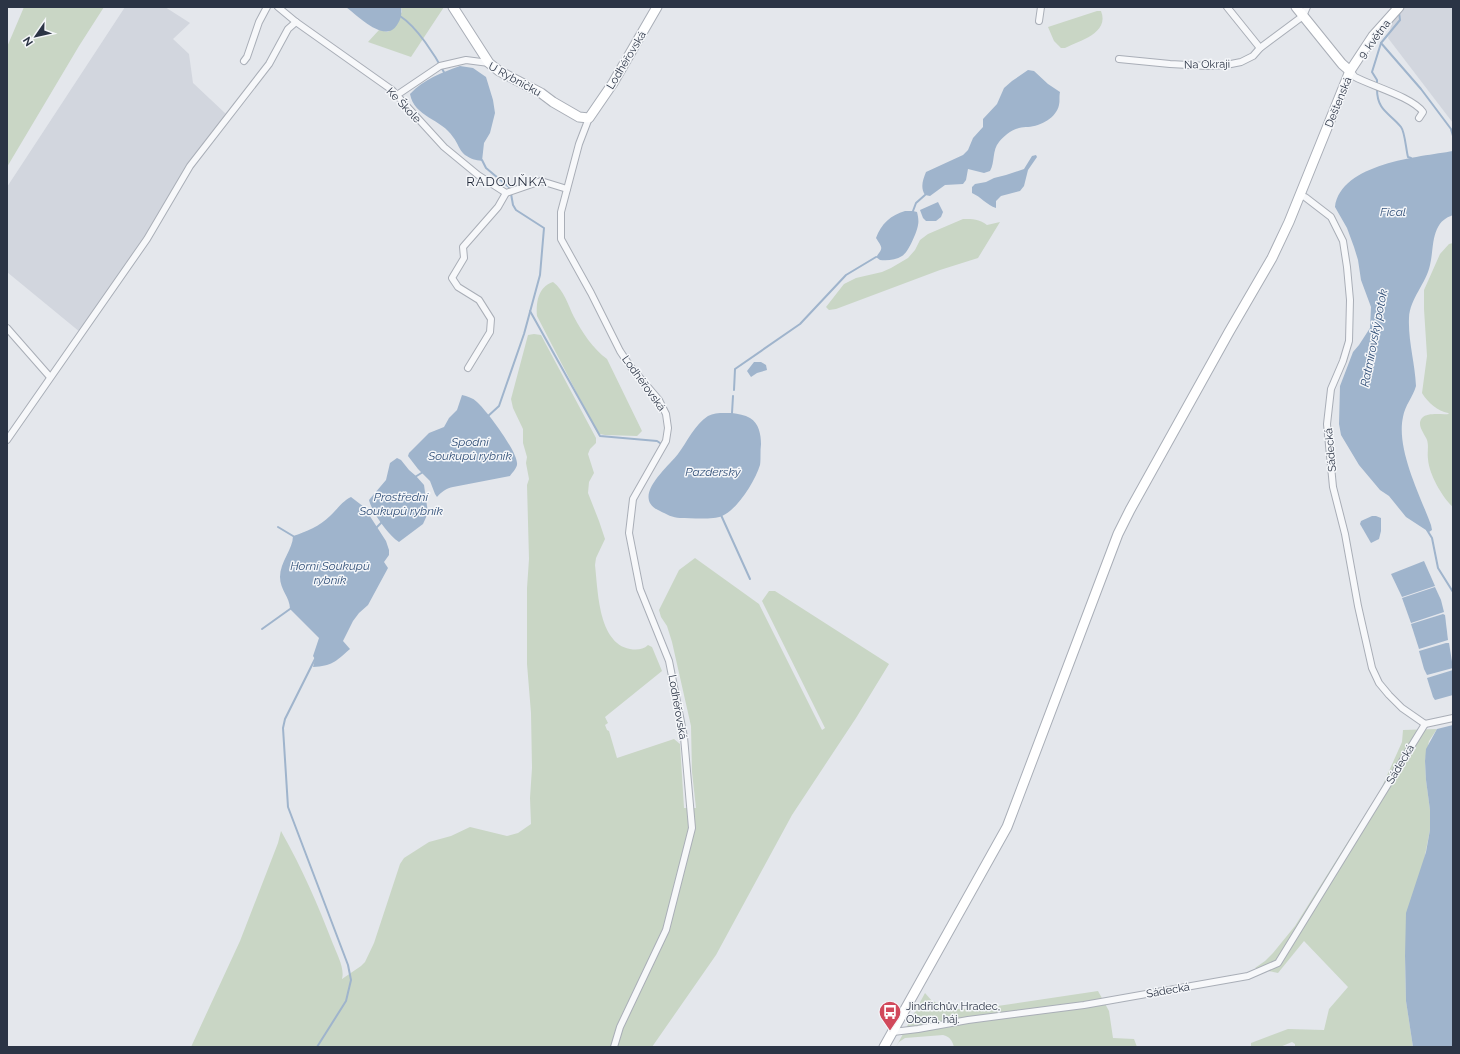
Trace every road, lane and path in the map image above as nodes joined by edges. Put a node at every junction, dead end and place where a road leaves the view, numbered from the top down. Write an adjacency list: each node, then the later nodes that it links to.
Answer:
1 (267, 7): 15 (street)
2 (278, 7): 12 (street, Ke Škole)
3 (453, 7): 16 (main road)
4 (657, 7): 19 (main road, Lodhéřovská)
5 (1041, 7): 11 (street)
6 (1227, 7): 13 (street)
7 (1296, 7): 10 (main road)
8 (1308, 7): 10 (street)
9 (1399, 7): 17 (main road, 9. května)
10 (1303, 16): 13 (street, Na Okraji); 17 (main road)
11 (1039, 21)
12 (296, 22): 18 (street, Ke Škole); 26 (street)
13 (1260, 48): 14 (street, Na Okraji)
14 (1119, 59)
15 (244, 61)
16 (488, 63): 18 (street, U Rybníčku); 19 (main road, U Rybníčku)
17 (1350, 71): 20 (street, Deštenská); 23 (main road, Deštenská)
18 (397, 95): 22 (street, Ke Škole)
19 (589, 118): 21 (street, Lodhéřovská)
20 (1419, 118)
21 (567, 189): 22 (street); 31 (street, Lodhéřovská)
22 (506, 193): 25 (street)
23 (1299, 195): 29 (street, Sádecká); 30 (main road, Deštenská)
24 (7, 328): 26 (street)
25 (468, 368)
26 (50, 377): 27 (street)
27 (7, 440)
28 (1453, 718): 29 (street)
29 (1425, 724): 30 (street, Sádecká)
30 (893, 1032): 32 (main road, Deštenská)
31 (614, 1047)
32 (884, 1047)

